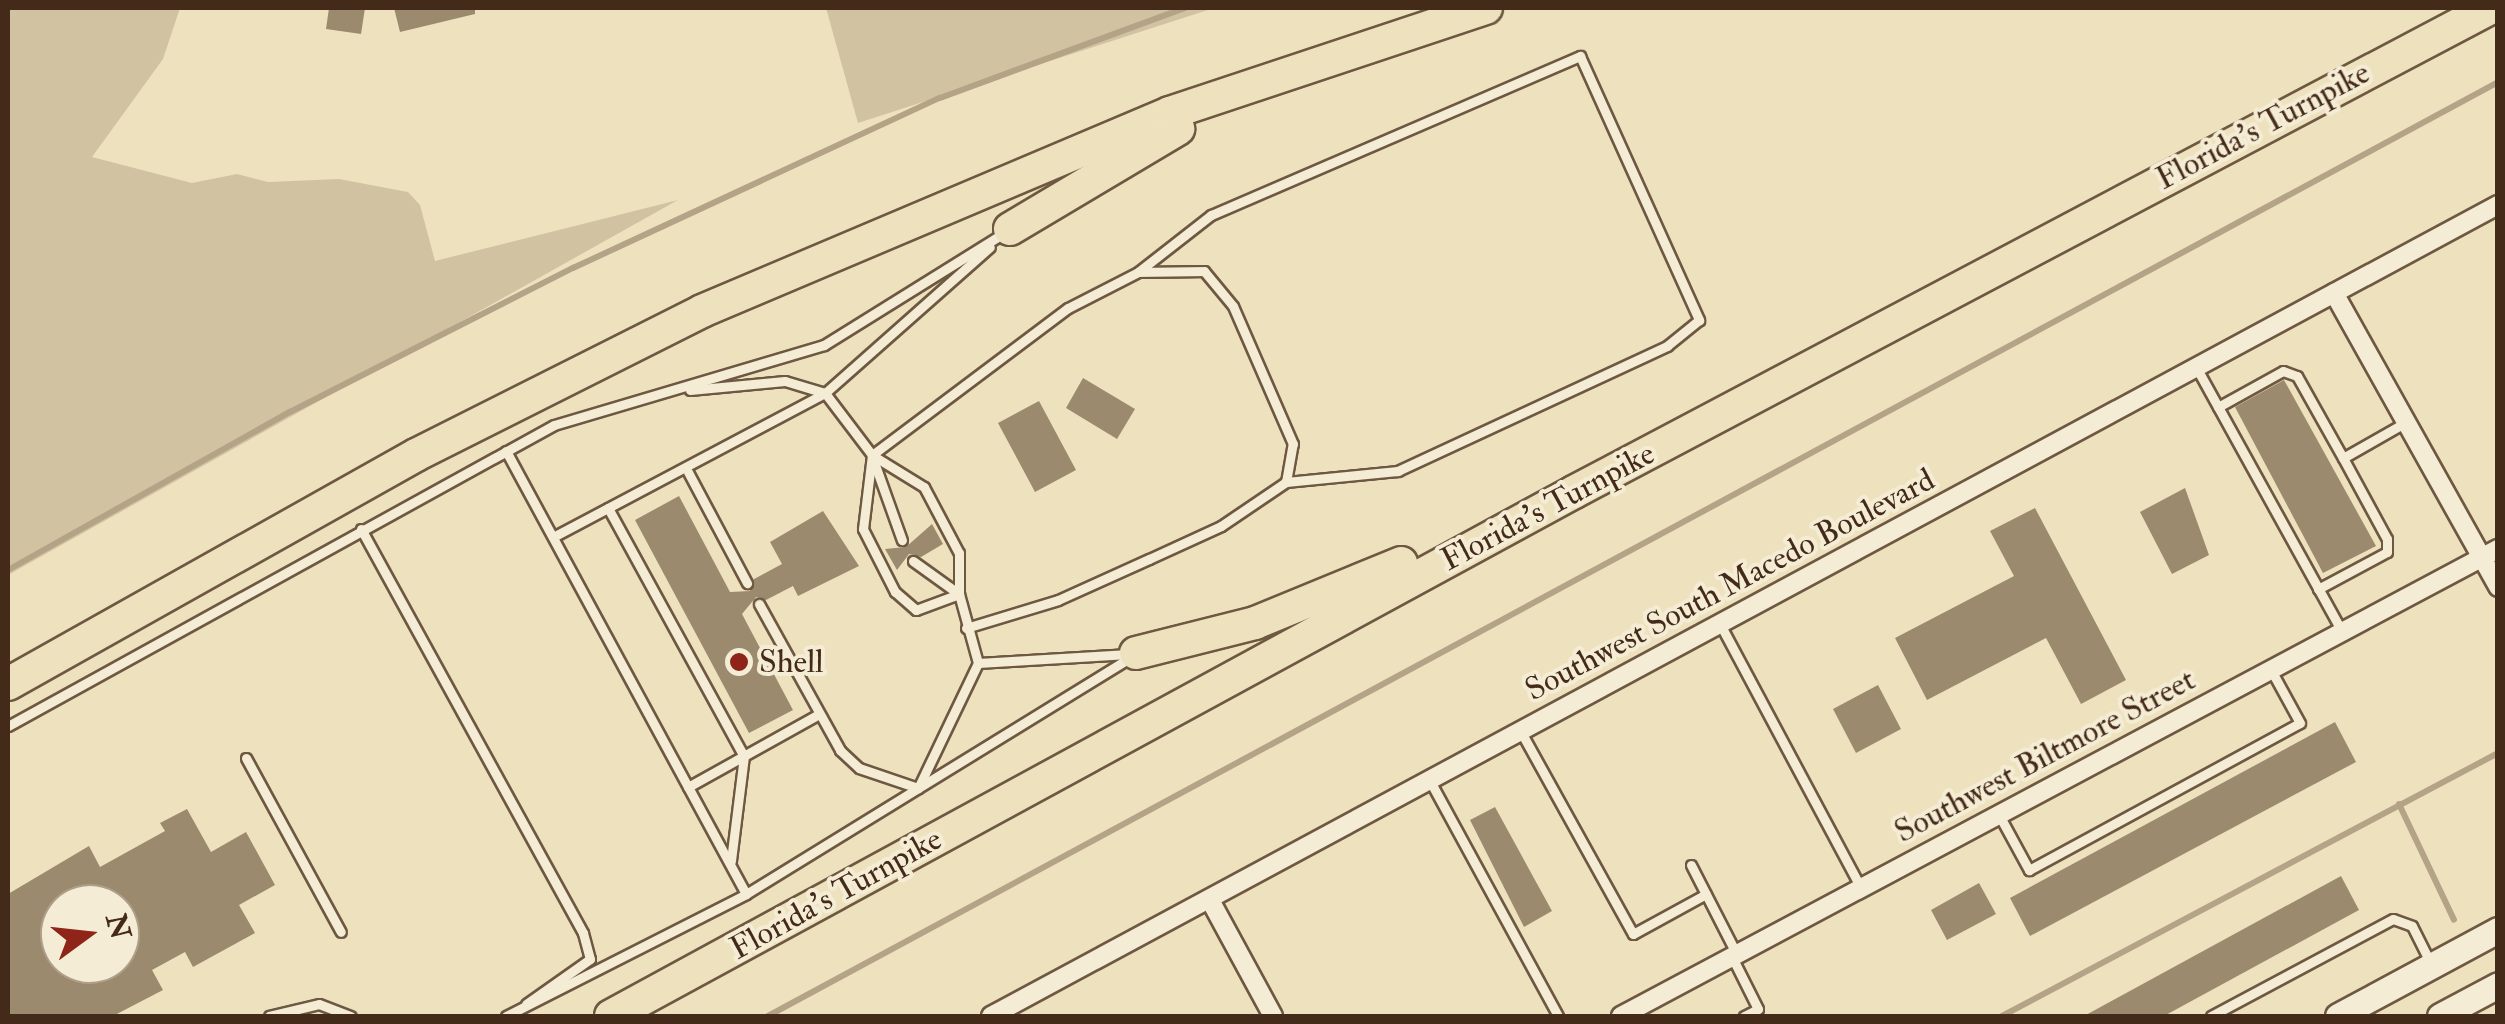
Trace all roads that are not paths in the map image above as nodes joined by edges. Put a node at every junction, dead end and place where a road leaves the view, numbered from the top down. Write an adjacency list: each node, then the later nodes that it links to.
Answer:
1 (1486, 8): 3 (highway)
2 (2490, 8): 25 (highway, Florida's Turnpike)
3 (1303, 67): 5 (highway); 50 (highway)
4 (2498, 205): 7 (street, Southwest South Macedo Boulevard)
5 (1010, 229): 9 (lane); 10 (lane)
6 (1138, 272): 18 (lane); 23 (lane); 23 (lane)
7 (2334, 293): 8 (street, Southwest South Macedo Boulevard); 12 (street)
8 (2196, 367): 11 (lane); 44 (street, Southwest South Macedo Boulevard)
9 (824, 392): 10 (lane); 18 (lane); 20 (lane)
10 (652, 396): 17 (lane)
11 (2218, 407): 14 (lane); 15 (lane)
12 (2406, 422): 19 (lane); 35 (street)
13 (2245, 424): 14 (lane)
14 (2232, 433): 22 (lane)
15 (2333, 439): 16 (lane); 19 (lane)
16 (2322, 444)
17 (506, 451): 31 (lane); 33 (lane)
18 (872, 455): 34 (lane); 42 (lane); 42 (lane)
19 (2343, 458): 24 (lane)
20 (688, 472): 27 (lane); 39 (lane)
21 (2270, 472): 22 (lane)
22 (2257, 478): 30 (lane)
23 (1286, 482): 45 (lane)
24 (2360, 488): 26 (lane); 29 (lane)
25 (1574, 492): 47 (highway); 75 (highway, Florida's Turnpike)
26 (2348, 494)
27 (608, 508): 33 (lane); 54 (lane)
28 (2296, 522): 30 (lane)
29 (2379, 524): 32 (lane); 41 (lane)
30 (2284, 528): 38 (lane)
31 (361, 529): 52 (lane); 71 (lane)
32 (2368, 530)
33 (553, 537): 57 (lane)
34 (902, 540)
35 (2490, 553): 40 (street); 46 (street, Southwest Biltmore Street)
36 (2316, 559): 38 (lane)
37 (913, 561): 42 (lane)
38 (2305, 566): 41 (lane)
39 (747, 583)
40 (2498, 587)
41 (2318, 589): 46 (lane)
42 (959, 594): 45 (lane)
43 (759, 604): 51 (lane)
44 (1720, 624): 53 (street, Southwest South Macedo Boulevard); 62 (lane)
45 (966, 628): 48 (lane)
46 (2342, 632): 49 (street, Southwest Biltmore Street)
47 (1136, 653): 48 (lane); 58 (lane)
48 (978, 662): 58 (lane)
49 (2271, 670): 59 (street, Southwest Biltmore Street); 59 (lane)
50 (8, 684)
51 (820, 714): 54 (lane); 58 (lane)
52 (8, 726)
53 (1521, 732): 56 (street, Southwest South Macedo Boulevard); 64 (lane)
54 (744, 756): 57 (lane); 60 (lane)
55 (246, 758): 67 (lane)
56 (1430, 781): 65 (street, Southwest South Macedo Boulevard); 78 (lane)
57 (688, 787): 60 (lane)
58 (918, 788): 63 (lane)
59 (2000, 815): 62 (street, Southwest Biltmore Street)
60 (730, 864): 63 (lane)
61 (1692, 865): 64 (lane)
62 (1861, 888): 68 (street, Southwest Biltmore Street)
63 (746, 894): 71 (lane)
64 (1706, 894): 68 (lane)
65 (1210, 900): 76 (street, Southwest South Macedo Boulevard); 77 (street)
66 (2498, 930): 69 (main road)
67 (342, 932)
68 (1734, 956): 79 (street, Southwest Biltmore Street); 80 (lane)
69 (2432, 965): 81 (lane); 82 (main road)
70 (2498, 985): 83 (main road)
71 (517, 1011): 74 (lane)
72 (269, 1016): 73 (lane)
73 (351, 1016)
74 (506, 1016)
75 (611, 1016)
76 (991, 1016)
77 (1273, 1016)
78 (1558, 1016)
79 (1621, 1016)
80 (1744, 1016)
81 (2211, 1016)
82 (2338, 1016)
83 (2440, 1016)

